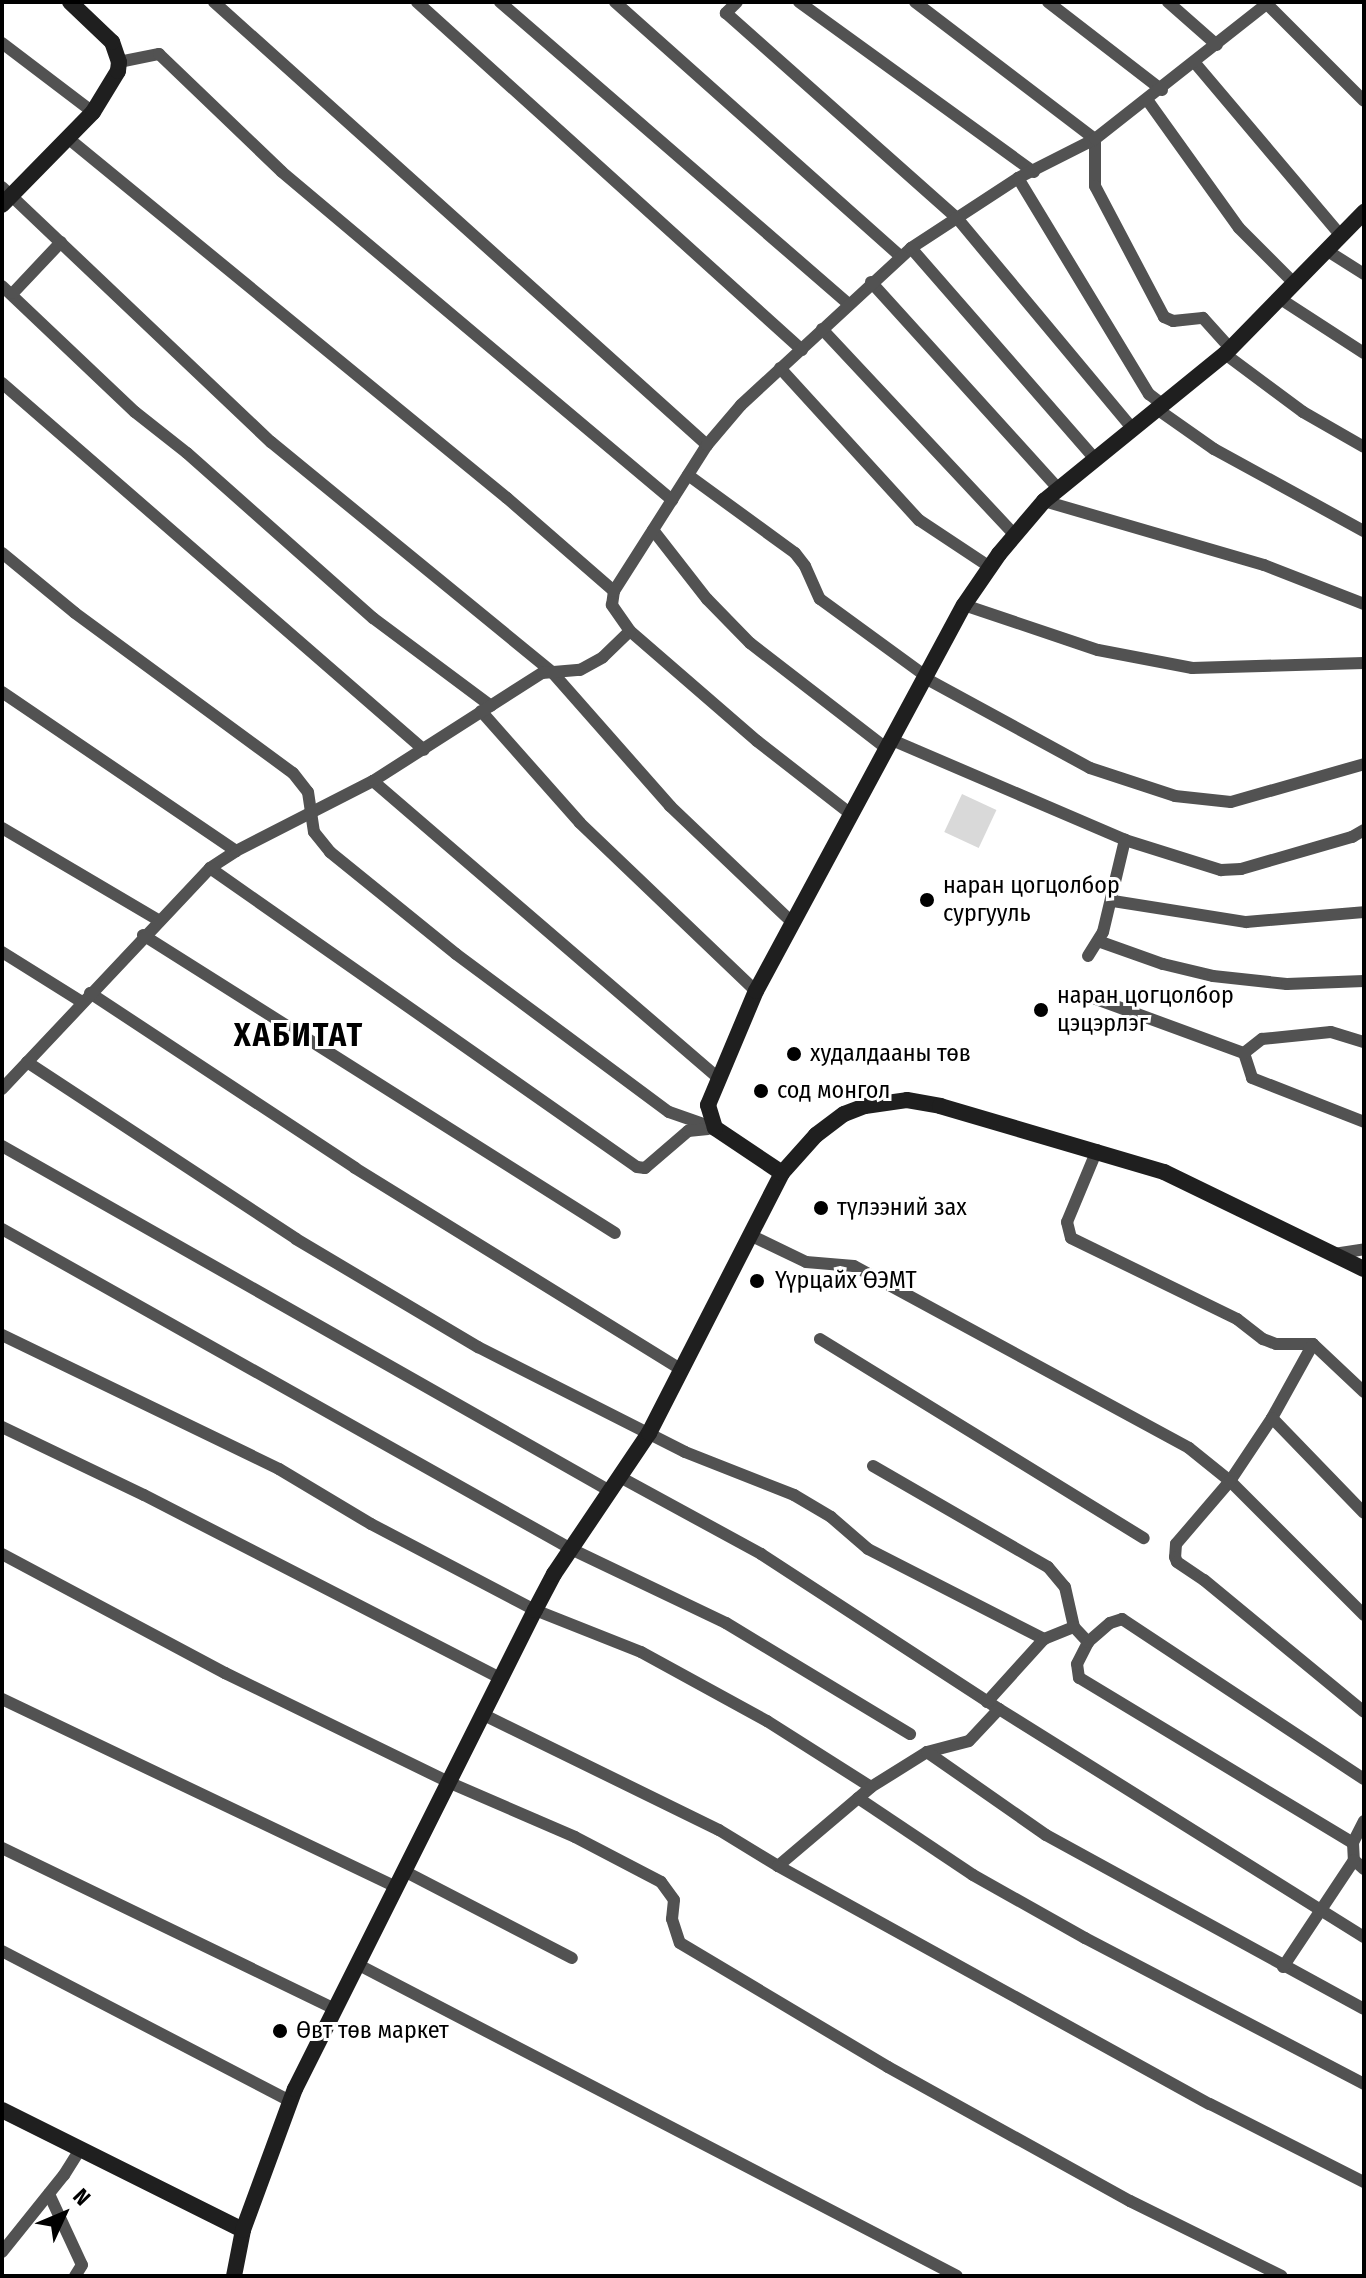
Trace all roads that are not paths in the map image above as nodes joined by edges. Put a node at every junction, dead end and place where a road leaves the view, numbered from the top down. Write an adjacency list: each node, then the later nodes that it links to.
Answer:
1 (70, 2): 14 (main road)
2 (214, 2): 46 (street)
3 (417, 2): 39 (street)
4 (500, 2): 37 (street)
5 (615, 2): 31 (street)
6 (737, 2): 26 (street)
7 (799, 2): 22 (street)
8 (915, 2): 21 (street)
9 (1048, 2): 16 (street)
10 (1168, 2): 13 (street)
11 (1260, 5): 13 (street); 18 (street)
12 (2, 43): 19 (street)
13 (1217, 45): 15 (street)
14 (119, 62): 19 (main road); 51 (street)
15 (1195, 63): 16 (street); 27 (street)
16 (1162, 90): 17 (street)
17 (1148, 101): 21 (street); 34 (street)
18 (1364, 101)
19 (93, 112): 20 (main road)
20 (69, 139): 24 (main road); 58 (street)
21 (1095, 139): 22 (street); 40 (street)
22 (1034, 172): 23 (street)
23 (1018, 178): 26 (street); 44 (street)
24 (5, 196): 28 (street)
25 (1364, 212): 27 (main road)
26 (957, 218): 29 (street); 45 (street)
27 (1341, 236): 30 (main road)
28 (61, 242): 35 (street); 63 (street)
29 (911, 248): 31 (street); 48 (street)
30 (1326, 250): 32 (street); 34 (main road)
31 (901, 257): 33 (street)
32 (1364, 274)
33 (871, 282): 37 (street); 50 (street)
34 (1294, 283): 36 (main road)
35 (7, 290): 66 (street)
36 (1279, 298): 40 (main road); 41 (street)
37 (848, 303): 38 (street)
38 (822, 329): 39 (street); 55 (street)
39 (802, 350): 42 (street)
40 (1228, 351): 44 (main road); 47 (street)
41 (1364, 353)
42 (780, 368): 46 (street); 57 (street)
43 (2, 383): 68 (street)
44 (1160, 407): 45 (main road); 54 (street)
45 (1133, 429): 48 (main road)
46 (707, 445): 49 (street)
47 (1364, 447)
48 (1096, 460): 50 (main road)
49 (688, 475): 51 (street); 64 (street)
50 (1059, 489): 52 (main road)
51 (672, 500): 53 (street)
52 (1044, 501): 55 (main road); 59 (street)
53 (653, 530): 58 (street); 67 (street)
54 (1364, 531)
55 (1014, 534): 57 (main road)
56 (2, 553): 71 (street)
57 (990, 567): 60 (main road)
58 (614, 591): 61 (street)
59 (1364, 604)
60 (964, 605): 62 (street); 64 (main road)
61 (630, 631): 63 (street); 72 (street)
62 (1364, 663)
63 (552, 672): 66 (street); 81 (street)
64 (926, 677): 67 (main road); 69 (street)
65 (2, 692): 76 (street)
66 (486, 708): 68 (street); 87 (street)
67 (890, 744): 72 (main road); 75 (street)
68 (424, 750): 70 (street)
69 (1364, 764)
70 (373, 781): 71 (street); 95 (street)
71 (309, 814): 76 (street); 98 (street)
72 (852, 815): 81 (main road)
73 (2, 828): 80 (street)
74 (1364, 830): 75 (street)
75 (1125, 840): 78 (street)
76 (236, 851): 77 (street)
77 (210, 868): 80 (street); 98 (street)
78 (1113, 901): 79 (street); 83 (street)
79 (1364, 912)
80 (158, 920): 82 (street)
81 (793, 923): 87 (main road)
82 (143, 935): 89 (street); 103 (street)
83 (1098, 941): 85 (street); 86 (street)
84 (2, 952): 89 (street)
85 (1088, 956)
86 (1364, 981)
87 (756, 991): 95 (main road)
88 (1088, 996): 91 (street)
89 (86, 998): 92 (street); 111 (street)
90 (1364, 1042): 91 (street)
91 (1244, 1053): 97 (street)
92 (27, 1062): 94 (street); 115 (street)
93 (2, 1067): 94 (street)
94 (15, 1075): 96 (street)
95 (718, 1078): 98 (main road)
96 (2, 1089)
97 (1364, 1122)
98 (715, 1128): 101 (main road)
99 (2, 1146): 118 (street)
100 (1097, 1150): 101 (main road); 106 (main road); 110 (street)
101 (782, 1173): 104 (main road)
102 (2, 1229): 121 (street)
103 (615, 1233)
104 (750, 1235): 111 (main road); 117 (street)
105 (1364, 1249): 106 (street)
106 (1334, 1254): 107 (main road)
107 (1364, 1269)
108 (2, 1335): 123 (street)
109 (820, 1339): 120 (street)
110 (1313, 1344): 112 (street); 113 (street)
111 (682, 1370): 115 (main road)
112 (1364, 1392)
113 (1272, 1418): 117 (street); 119 (street)
114 (2, 1427): 128 (street)
115 (649, 1433): 118 (main road); 126 (street)
116 (873, 1466): 125 (street)
117 (1230, 1481): 124 (street); 132 (street)
118 (615, 1484): 121 (main road); 130 (street)
119 (1364, 1513)
120 (1144, 1538)
121 (571, 1549): 123 (main road); 134 (street)
122 (2, 1554): 137 (street)
123 (535, 1610): 128 (main road); 138 (street)
124 (1364, 1615)
125 (1074, 1627): 126 (street); 127 (street)
126 (1044, 1639): 130 (street)
127 (1088, 1642): 136 (street); 141 (street)
128 (500, 1678): 133 (main road)
129 (2, 1699): 146 (street)
130 (987, 1702): 131 (street)
131 (999, 1709): 135 (street); 147 (street)
132 (1364, 1712)
133 (482, 1714): 137 (main road); 144 (street)
134 (910, 1734)
135 (927, 1752): 138 (street); 152 (street)
136 (1364, 1779)
137 (448, 1782): 145 (main road); 167 (street)
138 (871, 1787): 139 (street)
139 (858, 1798): 144 (street); 155 (street)
140 (1364, 1821): 141 (street)
141 (1353, 1843): 143 (street)
142 (2, 1848): 153 (street)
143 (1359, 1864): 147 (street)
144 (778, 1866): 159 (street)
145 (404, 1871): 146 (main road); 150 (street)
146 (396, 1887): 151 (main road)
147 (1319, 1911): 148 (street); 152 (street)
148 (1364, 1937)
149 (2, 1951): 156 (street)
150 (572, 1958)
151 (357, 1964): 153 (main road); 166 (street)
152 (1283, 1967): 154 (street)
153 (335, 2009): 156 (main road)
154 (1364, 2009)
155 (1364, 2084)
156 (290, 2101): 161 (main road)
157 (2, 2110): 158 (main road)
158 (80, 2149): 160 (street); 161 (main road)
159 (1364, 2182)
160 (49, 2194): 162 (street); 164 (street)
161 (243, 2230): 165 (main road)
162 (7, 2237): 163 (street)
163 (2, 2252)
164 (75, 2276)
165 (234, 2276)
166 (957, 2276)
167 (1282, 2276)

